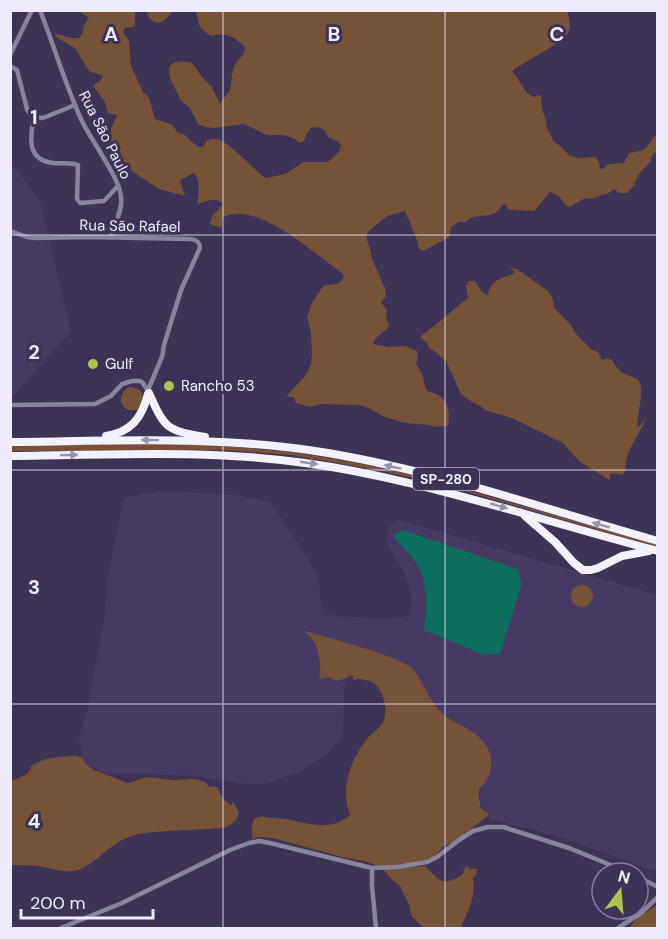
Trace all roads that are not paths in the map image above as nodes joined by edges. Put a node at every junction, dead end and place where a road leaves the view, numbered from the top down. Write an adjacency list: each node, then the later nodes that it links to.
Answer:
1 (32, 10): 3 (street)
2 (40, 10): 5 (street, Rua São Paulo)
3 (10, 55)
4 (10, 66): 6 (street)
5 (75, 105): 6 (street); 7 (street, Rua São Paulo)
6 (34, 117): 7 (street)
7 (118, 186): 9 (street, Rua São Paulo)
8 (10, 231): 9 (street, Rua São Rafael)
9 (111, 237): 10 (street, Rua São Rafael)
10 (148, 392): 11 (street); 12 (highway); 13 (highway)
11 (10, 405)
12 (74, 441): 13 (highway, SP-280, one-way to 12); 14 (highway, SP-280)
13 (229, 441): 17 (highway, SP-280, one-way to 13)
14 (10, 442)
15 (10, 456): 16 (highway, SP-280, one-way to 16)
16 (523, 513): 18 (highway, SP-280); 18 (highway)
17 (657, 541)
18 (655, 551)
19 (601, 861): 20 (street)
20 (372, 868): 22 (street); 23 (street)
21 (657, 897): 24 (street)
22 (61, 928)
23 (376, 928)
24 (618, 928)

